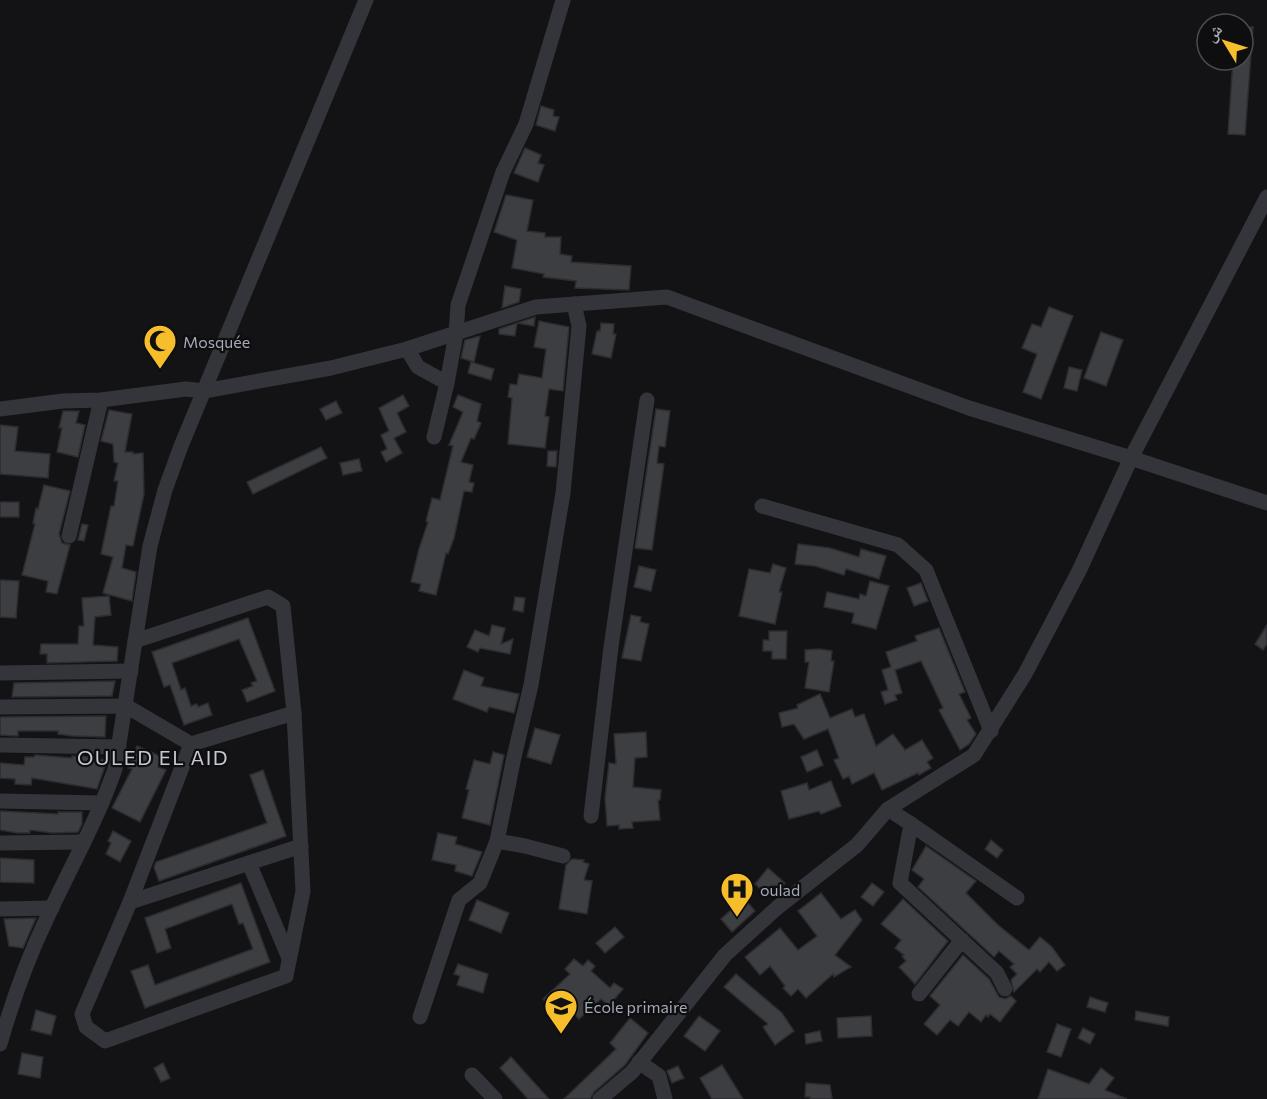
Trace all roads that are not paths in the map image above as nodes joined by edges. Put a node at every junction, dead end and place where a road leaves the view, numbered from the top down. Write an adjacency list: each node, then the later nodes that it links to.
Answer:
1 (366, 0): 8 (street)
2 (563, 0): 5 (street)
3 (1267, 197): 13 (street)
4 (574, 304): 5 (street); 13 (street); 33 (street)
5 (456, 334): 6 (street); 7 (street)
6 (407, 349): 7 (street); 8 (street)
7 (447, 383): 12 (street)
8 (204, 391): 9 (street); 17 (street)
9 (101, 400): 11 (street); 16 (street)
10 (647, 400): 30 (street)
11 (0, 409)
12 (434, 437)
13 (1131, 458): 14 (street); 23 (street)
14 (1267, 503)
15 (762, 506): 23 (street)
16 (69, 536)
17 (135, 641): 18 (street); 22 (street)
18 (131, 671): 19 (street); 20 (street)
19 (0, 673)
20 (126, 706): 21 (street); 25 (street); 26 (street)
21 (0, 707)
22 (294, 712): 25 (street); 35 (street)
23 (991, 731): 29 (street)
24 (0, 744): 26 (street)
25 (191, 744): 39 (street)
26 (119, 747): 28 (street)
27 (0, 801): 28 (street)
28 (102, 803): 32 (street)
29 (888, 809): 31 (street); 49 (street)
30 (591, 816)
31 (911, 824): 38 (street); 42 (street)
32 (83, 842): 34 (street); 40 (street)
33 (497, 842): 36 (street); 46 (street)
34 (0, 843)
35 (301, 846): 37 (street); 43 (street)
36 (563, 856)
37 (249, 863): 39 (street); 43 (street)
38 (1017, 898)
39 (130, 902): 43 (street)
40 (52, 908): 41 (street); 47 (street)
41 (0, 909)
42 (962, 940): 44 (street); 45 (street)
43 (289, 958)
44 (1005, 989)
45 (919, 994)
46 (420, 1017)
47 (2, 1028): 48 (street)
48 (0, 1044)
49 (639, 1062): 52 (street); 53 (street)
50 (472, 1075): 51 (street)
51 (495, 1099)
52 (600, 1099)
53 (664, 1099)

